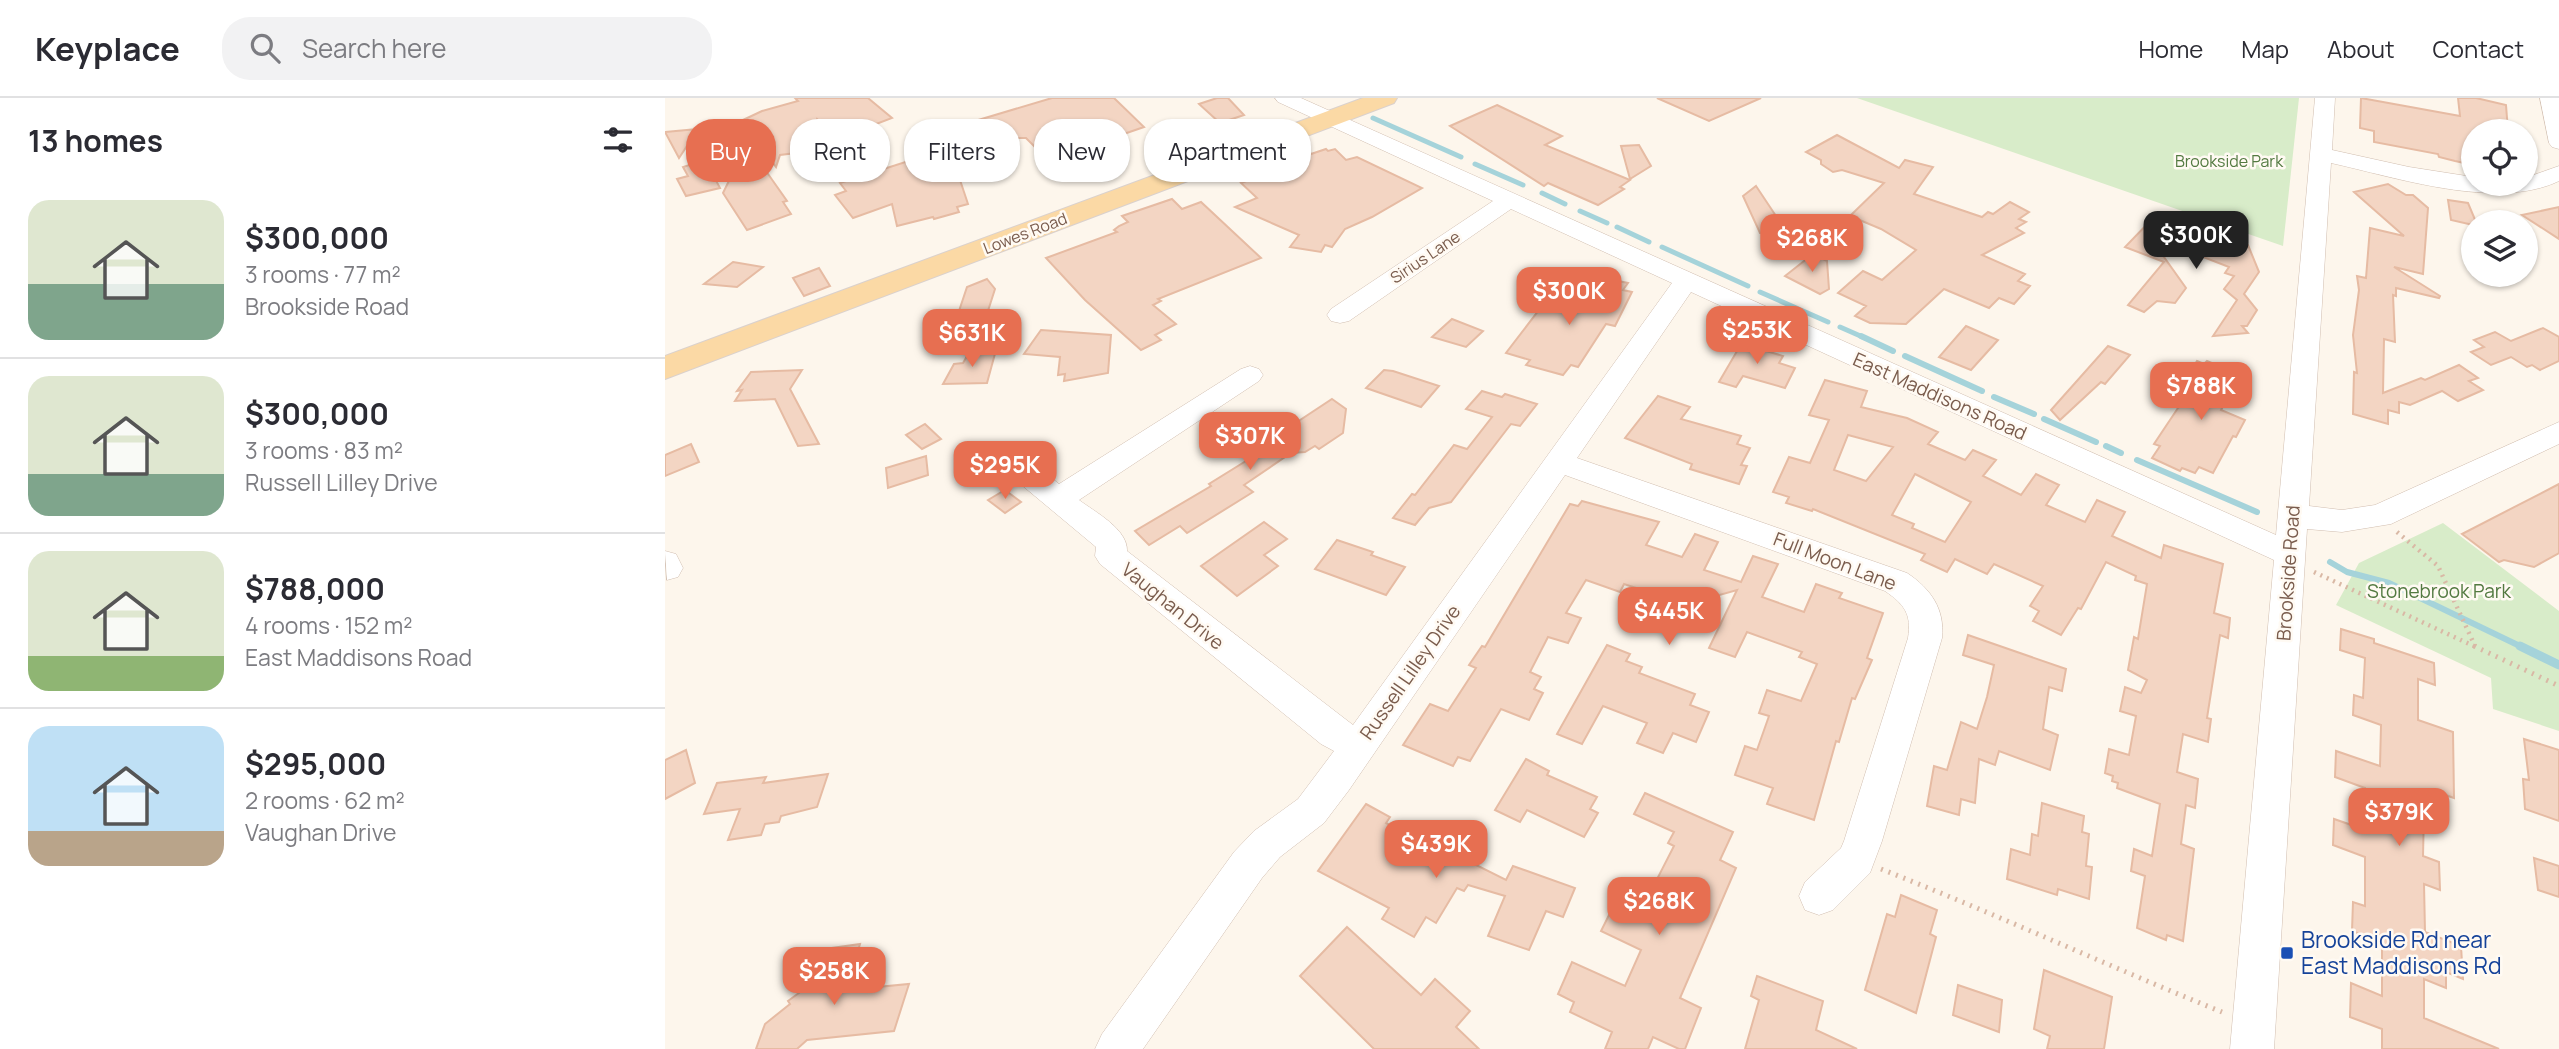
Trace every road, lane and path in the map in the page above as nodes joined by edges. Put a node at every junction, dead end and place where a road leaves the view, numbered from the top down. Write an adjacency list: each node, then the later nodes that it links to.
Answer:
1 (1285, 98): 5 (street, East Maddisons Road)
2 (1385, 98): 5 (main road, Lowes Road)
3 (2325, 98): 7 (street, Brookside Road)
4 (2550, 98): 6 (street)
5 (1330, 119): 9 (street, East Maddisons Road); 12 (main road, Lowes Road)
6 (2559, 143)
7 (2321, 154): 8 (street); 19 (street, Brookside Road)
8 (2559, 173)
9 (1510, 200): 10 (street, East Maddisons Road); 11 (street, Sirius Lane)
10 (1687, 280): 16 (street, Russell Lilley Drive); 19 (street, East Maddisons Road)
11 (1340, 315)
12 (665, 368)
13 (1250, 376): 17 (street)
14 (2559, 432): 18 (street)
15 (1004, 454): 17 (street, Vaughan Drive)
16 (1559, 462): 22 (street, Russell Lilley Drive); 23 (street, Full Moon Lane)
17 (1058, 499): 22 (street, Vaughan Drive)
18 (2388, 524): 19 (street); 20 (path)
19 (2297, 544): 20 (path); 27 (street, Brookside Road)
20 (2476, 647): 21 (path)
21 (2559, 686)
22 (1359, 746): 26 (street, Russell Lilley Drive)
23 (1856, 859): 24 (street, Full Moon Lane); 25 (path)
24 (1819, 896)
25 (2222, 1012)
26 (1117, 1049)
27 (2252, 1049)

